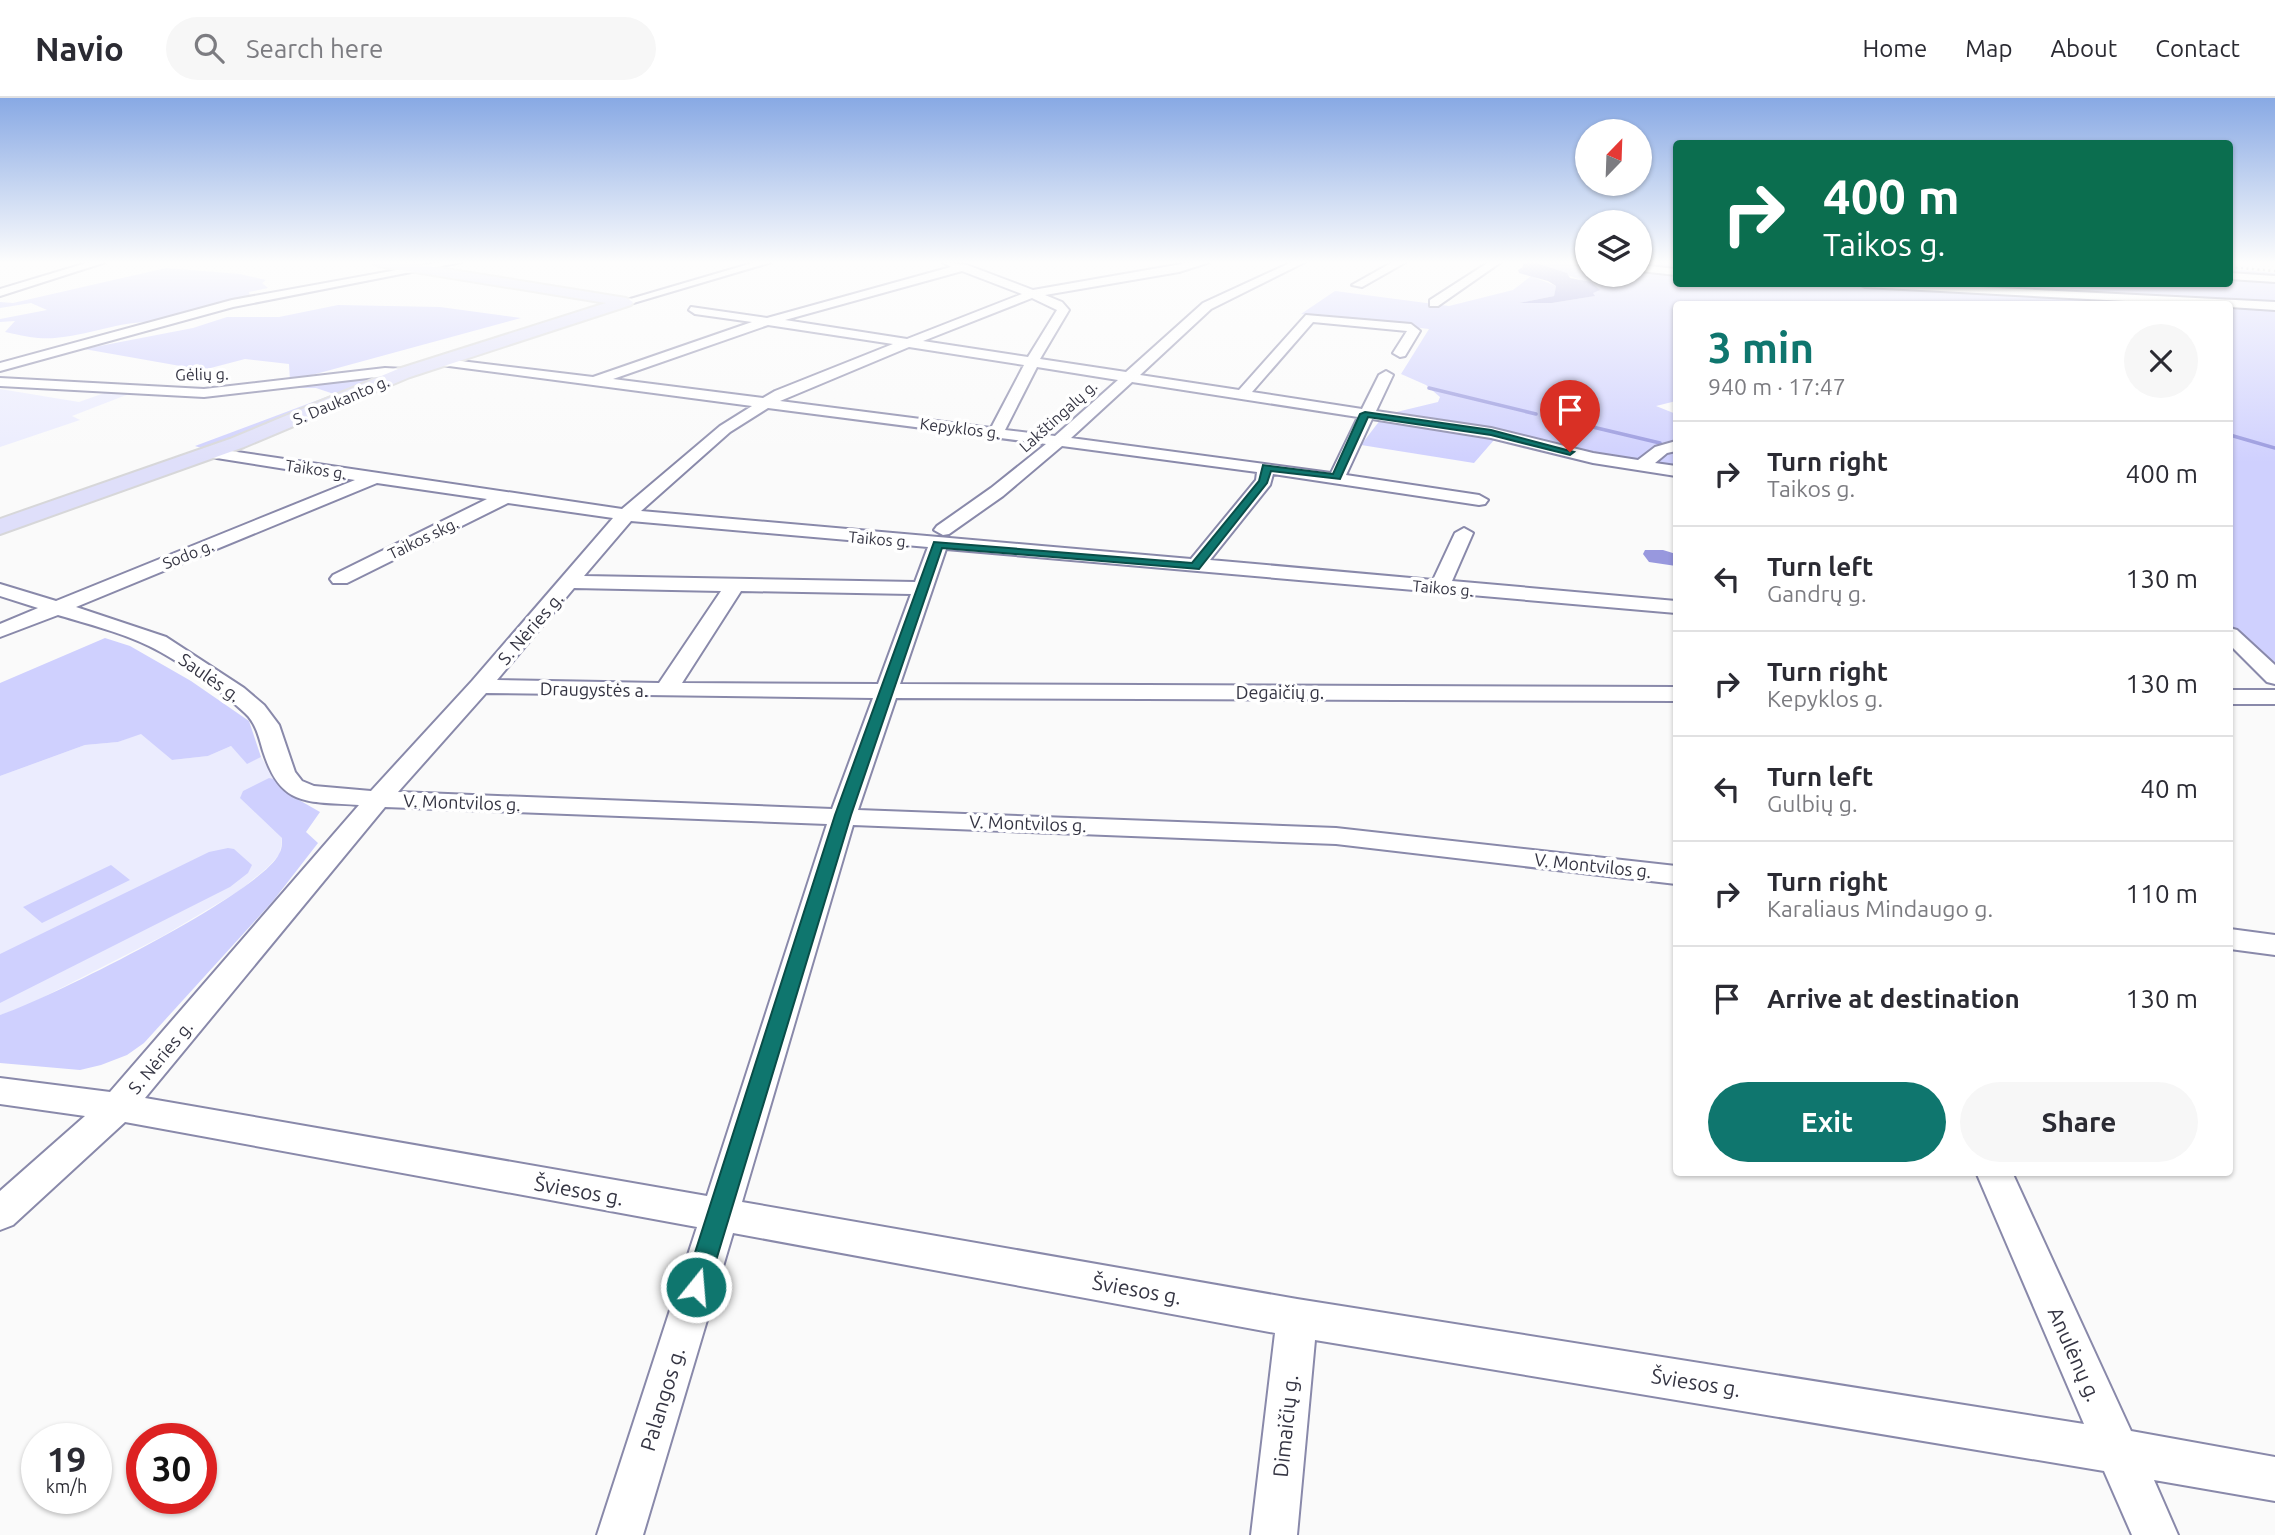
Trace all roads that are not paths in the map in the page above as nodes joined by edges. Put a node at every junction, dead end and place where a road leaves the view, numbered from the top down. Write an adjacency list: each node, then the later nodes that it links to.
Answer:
1 (140, 329): 14 (street)
2 (541, 329): 12 (main road, S. Daukanto g.)
3 (745, 329): 19 (street)
4 (810, 329): 10 (street)
5 (943, 329): 10 (street, S. Nėries g.)
6 (1050, 329): 13 (street)
7 (1181, 329): 17 (street, Lakštingalų g.)
8 (1300, 329): 20 (street)
9 (1412, 329): 11 (street)
10 (906, 344): 13 (street); 21 (street, S. Nėries g.)
11 (1400, 353)
12 (441, 361): 15 (main road, S. Daukanto g.); 19 (street, Kepyklos g.)
13 (1033, 363): 17 (street); 23 (street)
14 (0, 367)
15 (404, 373): 18 (street, Gėlių g.); 26 (main road, S. Daukanto g.)
16 (1386, 375): 22 (street)
17 (1128, 377): 20 (street); 24 (street, Lakštingalų g.)
18 (0, 382)
19 (593, 382): 21 (street, Kepyklos g.)
20 (1242, 395): 22 (street)
21 (762, 403): 23 (street, Kepyklos g.); 34 (street, S. Nėries g.)
22 (1365, 414): 27 (street); 31 (street)
23 (996, 433): 24 (street, Kepyklos g.)
24 (1059, 441): 28 (street, Kepyklos g.); 37 (street, Lakštingalų g.)
25 (1673, 447): 27 (street)
26 (210, 453): 30 (street, Taikos g.); 35 (main road, S. Daukanto g.)
27 (1642, 465): 29 (street)
28 (1266, 468): 31 (street, Kepyklos g.); 38 (street)
29 (1673, 470)
30 (376, 477): 32 (street, Taikos g.); 45 (street, Sodo g.)
31 (1337, 477): 33 (street, Kepyklos g.)
32 (506, 497): 34 (street, Taikos g.); 39 (street, Taikos skg.)
33 (1479, 500)
34 (626, 515): 37 (street, Taikos g.); 40 (street, S. Nėries g.)
35 (0, 527)
36 (1464, 533): 42 (street)
37 (941, 537): 38 (street, Taikos g.); 43 (street, Palangos g.)
38 (1195, 566): 42 (street, Taikos g.)
39 (340, 579)
40 (569, 582): 41 (street); 50 (street, S. Nėries g.)
41 (734, 586): 43 (street); 51 (street, Draugystės a.)
42 (1439, 587): 46 (street, Taikos g.)
43 (922, 588): 52 (street, Palangos g.)
44 (0, 590): 45 (street, Saulės g.)
45 (57, 607): 47 (street, Sodo g.); 56 (street, Saulės g.)
46 (1673, 607)
47 (0, 631)
48 (2233, 637): 49 (street)
49 (2275, 677)
50 (480, 686): 51 (street, Draugystės a.); 56 (street, S. Nėries g.)
51 (666, 690): 52 (street)
52 (884, 692): 53 (street, Degaičių g.); 57 (street, Palangos g.)
53 (1673, 694)
54 (2233, 697): 55 (street)
55 (2275, 697)
56 (378, 799): 57 (street, V. Montvilos g.); 62 (street, S. Nėries g.)
57 (843, 815): 58 (street, V. Montvilos g.); 64 (street, Palangos g.)
58 (1673, 875)
59 (2233, 939): 60 (street)
60 (2275, 945)
61 (0, 1091): 62 (street, Šviesos g.)
62 (118, 1107): 64 (street, Šviesos g.); 65 (street, S. Nėries g.)
63 (1996, 1176): 67 (street, Anulėnų g.)
64 (718, 1213): 66 (street, Šviesos g.); 69 (street, Palangos g.)
65 (0, 1214)
66 (1297, 1318): 67 (street, Šviesos g.); 70 (street, Dimaičių g.)
67 (2117, 1451): 68 (street, Šviesos g.); 71 (street, Anulėnų g.)
68 (2275, 1479)
69 (621, 1535)
70 (1274, 1535)
71 (2155, 1535)

